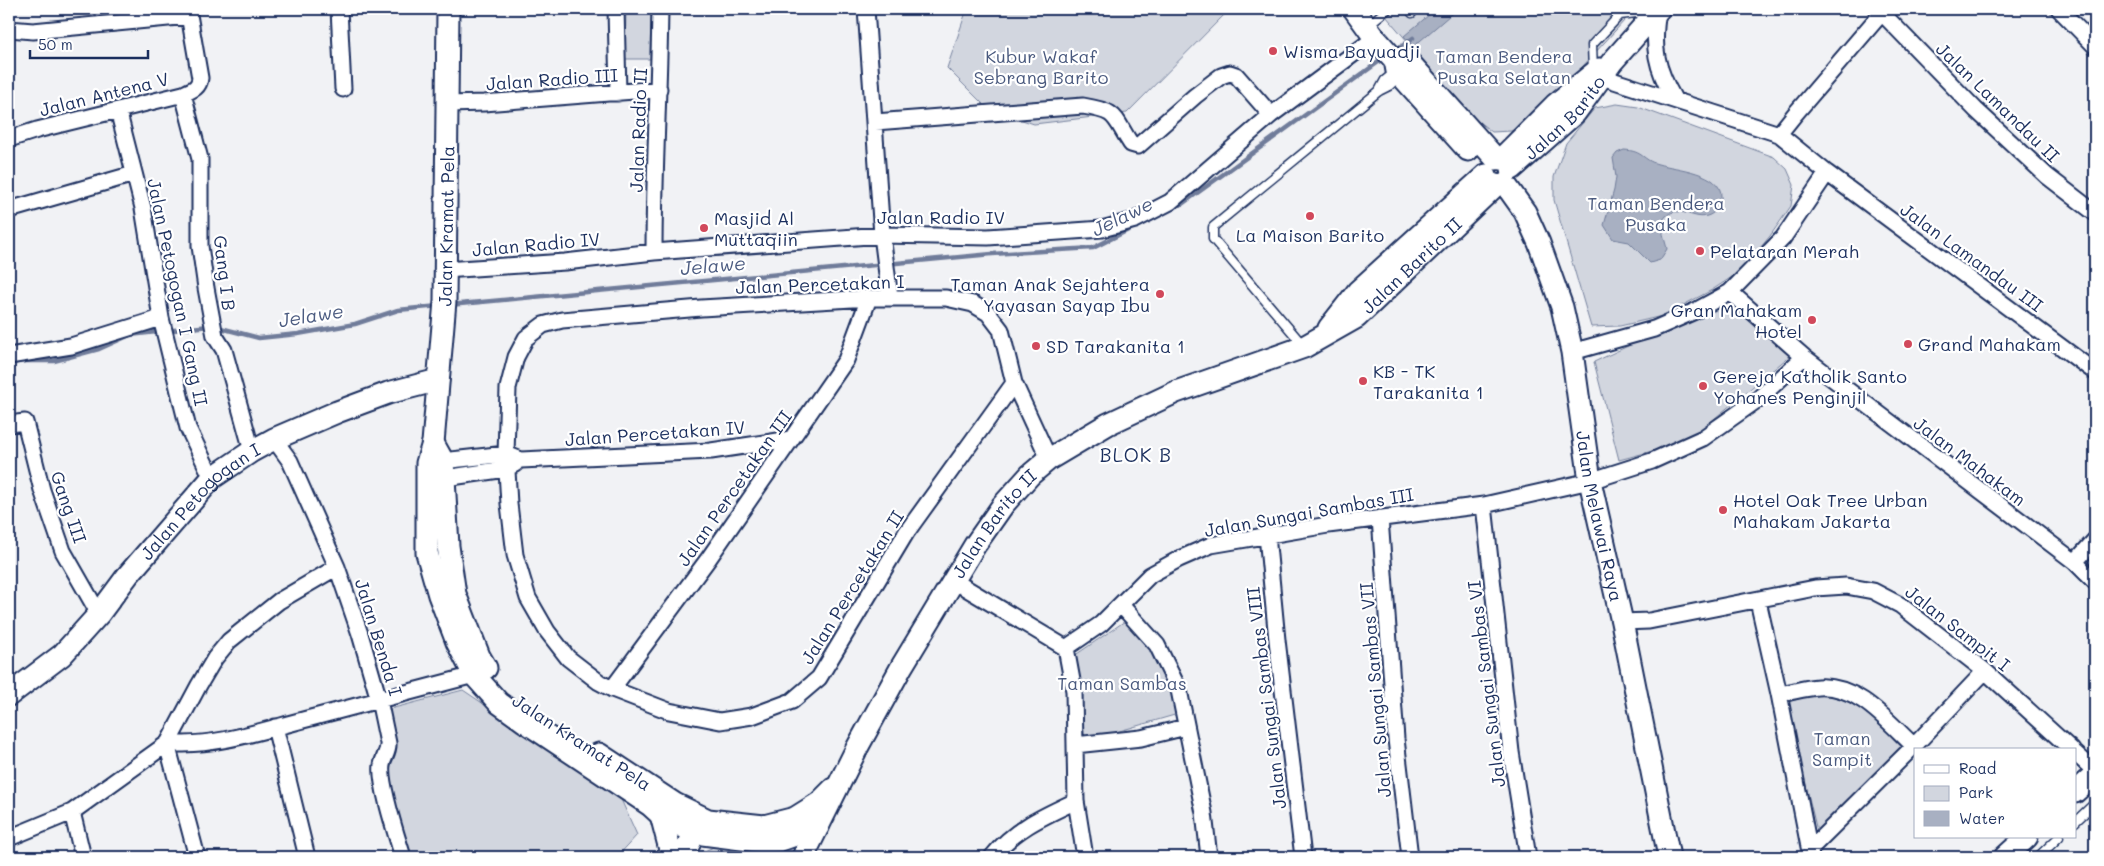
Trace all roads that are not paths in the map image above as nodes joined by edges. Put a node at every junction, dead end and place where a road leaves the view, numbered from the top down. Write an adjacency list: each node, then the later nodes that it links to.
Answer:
1 (338, 9): 16 (street)
2 (448, 9): 21 (street, Jalan Kramat Pela)
3 (616, 9): 18 (street, Jalan Radio II)
4 (660, 9): 17 (street, Jalan Radio II)
5 (866, 9): 24 (street)
6 (1354, 9): 14 (street, Jalan Melawai Raya)
7 (1388, 9): 14 (lane)
8 (2059, 9): 13 (street)
9 (1658, 10): 15 (street, Jalan Barito); 20 (street)
10 (1883, 10): 25 (street); 31 (street, Jalan Lamandau II)
11 (188, 12): 12 (street); 19 (street, Jalan Antena V)
12 (9, 29)
13 (2095, 46)
14 (1392, 56): 23 (street, Jalan Radio IV); 27 (street, Jalan Melawai Raya); 39 (lane)
15 (1602, 70): 20 (street); 27 (street, Jalan Barito)
16 (343, 89)
17 (659, 89): 18 (street, Jalan Radio III); 33 (street, Jalan Radio II)
18 (618, 93): 21 (street, Jalan Radio III)
19 (183, 94): 22 (street, Jalan Antena V); 49 (street, Gang I B)
20 (1674, 99): 25 (street)
21 (448, 104): 34 (street, Jalan Kramat Pela)
22 (118, 110): 26 (street, Jalan Antena V); 29 (street, Jalan Petogogan I Gang II)
23 (1271, 115): 24 (street); 32 (street, Jalan Radio IV)
24 (875, 122): 32 (street)
25 (1779, 134): 28 (street)
26 (9, 139)
27 (1497, 172): 39 (street, Jalan Barito II); 40 (street, Jalan Melawai Raya)
28 (1826, 173): 35 (street); 43 (street, Jalan Lamandau III)
29 (134, 174): 30 (street); 38 (street, Jalan Petogogan I Gang II)
30 (9, 210)
31 (2095, 213)
32 (883, 241): 33 (street, Jalan Radio IV); 37 (street)
33 (654, 252): 34 (street, Jalan Radio IV)
34 (444, 270): 44 (street, Jalan Kramat Pela)
35 (1730, 292): 40 (street); 42 (street, Jalan Mahakam)
36 (869, 298): 37 (street, Jalan Percetakan I); 48 (street, Jalan Percetakan III); 52 (street, Jalan Percetakan I)
37 (890, 298): 45 (street, Jalan Percetakan I)
38 (163, 328): 41 (street); 53 (street, Jalan Petogogan I Gang II)
39 (1314, 341): 50 (street, Jalan Barito II)
40 (1572, 352): 54 (street, Jalan Melawai Raya)
41 (9, 356)
42 (1804, 358): 54 (street, Jalan Sungai Sambas III); 59 (street, Jalan Mahakam)
43 (2095, 372)
44 (438, 380): 47 (street, Jalan Petogogan I); 51 (street, Jalan Kramat Pela)
45 (1014, 383): 50 (street, Jalan Percetakan I); 70 (street, Jalan Percetakan II)
46 (9, 424): 65 (street, Gang III)
47 (274, 439): 49 (street, Jalan Petogogan I); 60 (street, Jalan Benda I)
48 (791, 439): 52 (street, Jalan Percetakan IV); 70 (street, Jalan Percetakan III)
49 (252, 451): 53 (street, Jalan Petogogan I)
50 (1049, 459): 61 (street, Jalan Barito II)
51 (437, 461): 52 (street, Jalan Percetakan IV); 69 (street, Jalan Kramat Pela); 89 (street, Jalan Kramat Pela)
52 (506, 462): 70 (street, Jalan Percetakan II)
53 (212, 478): 65 (street, Jalan Petogogan I)
54 (1590, 481): 55 (street, Jalan Sungai Sambas III); 66 (street, Jalan Melawai Raya)
55 (1484, 505): 56 (street, Jalan Sungai Sambas III); 108 (street, Jalan Sungai Sambas VI)
56 (1380, 518): 57 (street, Jalan Sungai Sambas III); 107 (street, Jalan Sungai Sambas VII)
57 (1267, 535): 64 (street, Jalan Sungai Sambas III); 106 (street, Jalan Sungai Sambas VIII)
58 (2095, 540): 59 (street)
59 (2075, 562): 62 (street, Jalan Mahakam)
60 (337, 567): 73 (street, Jalan Benda I); 76 (street)
61 (954, 581): 67 (street); 82 (street, Jalan Barito II)
62 (2095, 582)
63 (1758, 601): 66 (street, Jalan Sampit I); 68 (street, Jalan Sampit I); 71 (street)
64 (1121, 604): 67 (street, Jalan Sungai Sambas III); 75 (street)
65 (100, 614): 72 (street, Jalan Petogogan I)
66 (1622, 622): 109 (street, Jalan Melawai Raya)
67 (1066, 648): 77 (street)
68 (1985, 670): 78 (street); 79 (street, Jalan Sampit I)
69 (474, 675): 73 (street); 87 (street, Jalan Kramat Pela)
70 (612, 689)
71 (1779, 694): 78 (street); 95 (street)
72 (9, 695)
73 (379, 700): 74 (street); 99 (street, Jalan Benda I)
74 (275, 727): 76 (street); 98 (street)
75 (1186, 727): 77 (street); 105 (street)
76 (167, 743): 86 (street); 97 (street)
77 (1075, 745): 84 (street)
78 (1914, 746): 95 (street)
79 (2070, 748)
80 (2076, 754): 81 (street)
81 (2095, 772): 83 (street)
82 (841, 782): 90 (street, Jalan Barito II); 94 (street, Jalan Kramat Pela)
83 (2076, 791)
84 (1076, 801): 103 (street); 104 (street)
85 (2095, 803): 88 (lane)
86 (72, 812): 91 (street); 96 (street)
87 (661, 815): 89 (street, Jalan Kramat Pela); 100 (street)
88 (2076, 821)
89 (702, 826): 94 (street, Jalan Kramat Pela); 101 (street)
90 (818, 827): 94 (street, Jalan Kramat Pela); 102 (street, Jalan Barito II)
91 (9, 838)
92 (2026, 838): 110 (street)
93 (2058, 838): 111 (lane)
94 (775, 841)
95 (1811, 853)
96 (83, 857)
97 (197, 857)
98 (307, 857)
99 (403, 857)
100 (672, 857)
101 (682, 857)
102 (803, 857)
103 (992, 857)
104 (1085, 857)
105 (1209, 857)
106 (1303, 857)
107 (1410, 857)
108 (1528, 857)
109 (1669, 857)
110 (2005, 857)
111 (2038, 857)

